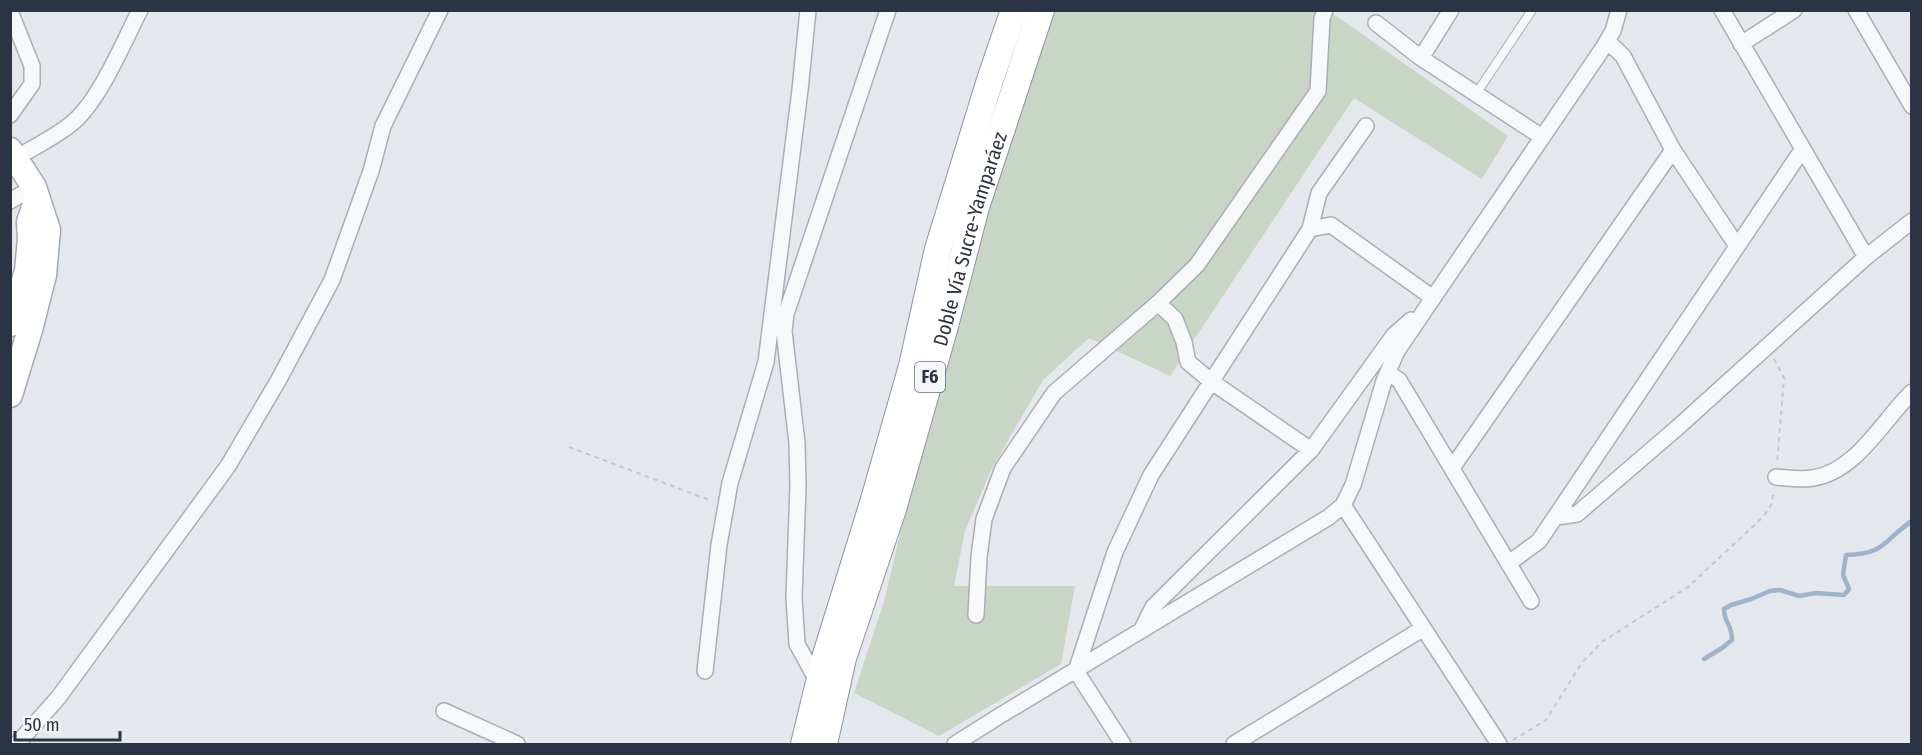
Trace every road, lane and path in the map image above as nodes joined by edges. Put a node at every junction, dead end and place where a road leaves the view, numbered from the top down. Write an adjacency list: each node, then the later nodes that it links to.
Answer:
1 (140, 10): 26 (street)
2 (440, 10): 58 (street)
3 (808, 10): 36 (street)
4 (888, 10): 36 (street)
5 (1014, 10): 56 (highway, Doble Vía Sucre-Yamparáez / F6)
6 (1041, 10): 56 (highway, Doble Vía Sucre-Yamparáez / F6)
7 (1325, 10): 34 (street)
8 (1451, 10): 18 (street)
9 (1532, 10): 19 (lane)
10 (1722, 10): 17 (street)
11 (1794, 10): 17 (street)
12 (1856, 10): 20 (street)
13 (10, 11): 21 (street)
14 (1614, 13): 16 (street)
15 (1376, 23): 18 (street)
16 (1607, 41): 23 (street); 24 (street)
17 (1741, 44): 25 (street)
18 (1421, 58): 19 (street)
19 (1476, 94): 23 (street)
20 (1911, 106)
21 (10, 115)
22 (1366, 126): 30 (street)
23 (1542, 137): 33 (street)
24 (1673, 150): 31 (street); 44 (street)
25 (1802, 150): 31 (street); 32 (street)
26 (13, 154): 27 (main road)
27 (35, 193): 28 (street); 35 (main road); 41 (main road)
28 (10, 201)
29 (1911, 221): 32 (street)
30 (1310, 229): 33 (street); 39 (street)
31 (1737, 246): 48 (street)
32 (1866, 257): 37 (street)
33 (1430, 302): 38 (street); 43 (street)
34 (1158, 303): 39 (street); 51 (street)
35 (10, 324)
36 (777, 328): 47 (street); 56 (street)
37 (1766, 348): 45 (path); 48 (street)
38 (1388, 373): 44 (street); 46 (street)
39 (1212, 382): 43 (street); 54 (street)
40 (1911, 392): 45 (street)
41 (10, 395)
42 (569, 447): 47 (path)
43 (1311, 450): 53 (street)
44 (1452, 468): 49 (street)
45 (1776, 477): 66 (path)
46 (1343, 505): 52 (street); 53 (street)
47 (726, 506): 55 (street)
48 (1556, 517): 49 (street)
49 (1509, 563): 50 (street)
50 (1531, 601)
51 (976, 615)
52 (1422, 628): 64 (street); 65 (street)
53 (1141, 631): 54 (street)
54 (1076, 670): 62 (street); 63 (street)
55 (705, 671)
56 (826, 690): 60 (highway, Doble Vía Sucre-Yamparáez / F6); 61 (highway, Doble Vía Sucre-Yamparáez / F6)
57 (444, 711): 59 (street)
58 (17, 744)
59 (517, 744)
60 (804, 744)
61 (824, 744)
62 (955, 744)
63 (1123, 744)
64 (1234, 744)
65 (1499, 744)
66 (1505, 744)

